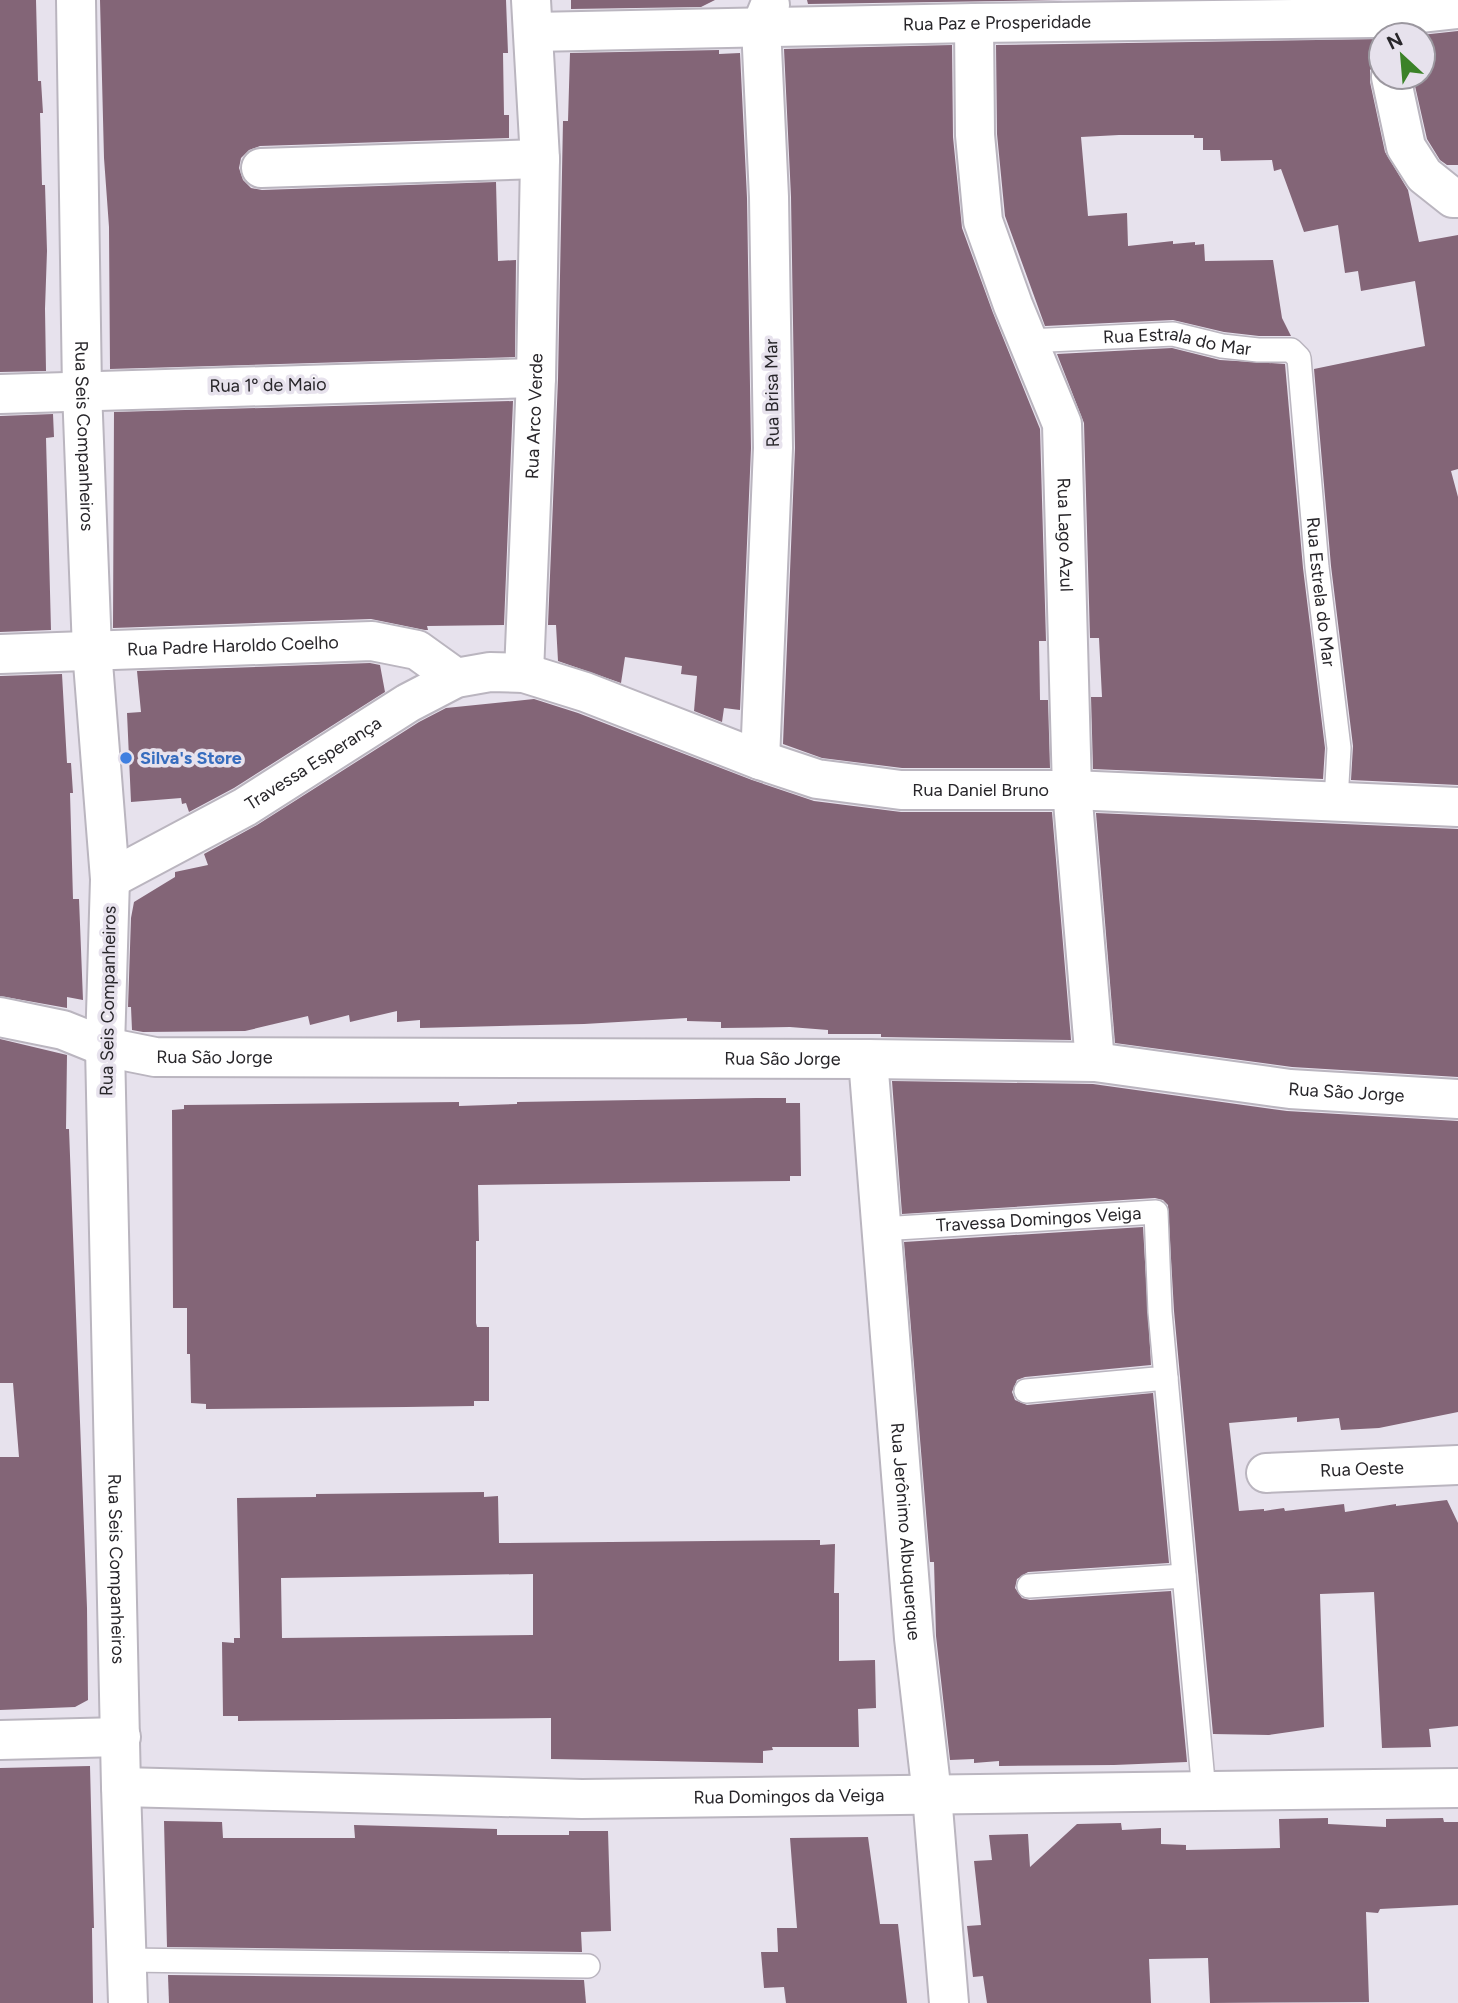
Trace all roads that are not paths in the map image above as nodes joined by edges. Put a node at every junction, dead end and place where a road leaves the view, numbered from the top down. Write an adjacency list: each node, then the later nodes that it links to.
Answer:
1 (76, 0): 14 (street, Rua Seis Companheiros)
2 (1458, 9): 5 (street, Rua Paz e Prosperidade)
3 (767, 13): 4 (street, Rua Paz e Prosperidade); 6 (street, Rua Paz e Prosperidade); 20 (street, Rua Brisa Mar)
4 (532, 16): 8 (street, Rua Arco Verde)
5 (1375, 19): 6 (street, Rua Paz e Prosperidade)
6 (974, 23): 11 (street, Rua Lago Azul)
7 (1394, 91): 10 (street)
8 (540, 159): 9 (street); 12 (street, Rua Arco Verde)
9 (261, 168)
10 (1458, 198)
11 (1028, 341): 13 (lane, Rua Estrala do Mar); 21 (street, Rua Lago Azul)
12 (536, 378): 14 (street, Rua 1º de Maio); 18 (street, Rua Arco Verde)
13 (1302, 382): 22 (lane, Rua Estrela do Mar)
14 (82, 390): 15 (street, Rua 1º de Maio); 16 (street, Rua Seis Companheiros)
15 (0, 394)
16 (92, 650): 17 (street, Rua Padre Haroldo Coelho); 19 (street, Rua Padre Haroldo Coelho); 24 (street, Rua Seis Companheiros)
17 (0, 654)
18 (524, 673): 19 (street, Travessa Esperança); 20 (street, Rua Daniel Bruno)
19 (456, 678): 24 (street, Travessa Esperança)
20 (760, 760): 21 (street, Rua Daniel Bruno)
21 (1072, 790): 22 (street, Rua Daniel Bruno); 28 (street, Rua Lago Azul)
22 (1336, 801): 23 (street, Rua Daniel Bruno)
23 (1458, 807)
24 (110, 879): 26 (street, Rua Seis Companheiros)
25 (0, 1017): 26 (street, Rua São Jorge)
26 (106, 1047): 27 (street, Rua São Jorge); 37 (street, Rua Seis Companheiros)
27 (867, 1059): 28 (street, Rua São Jorge); 30 (street, Rua Jerônimo Albuquerque)
28 (1095, 1062): 29 (street, Rua São Jorge)
29 (1458, 1099)
30 (881, 1229): 31 (lane, Travessa Domingos Veiga); 42 (street, Rua Jerônimo Albuquerque)
31 (1166, 1378): 32 (lane); 35 (lane, Travessa Domingos Veiga)
32 (1026, 1391)
33 (1458, 1465): 34 (street, Rua Oeste)
34 (1266, 1474)
35 (1184, 1576): 36 (lane); 41 (lane, Travessa Domingos Veiga)
36 (1029, 1586)
37 (121, 1737): 38 (street); 39 (street, Rua Seis Companheiros)
38 (0, 1740)
39 (121, 1787): 42 (street, Rua Domingos da Veiga); 43 (street, Rua Seis Companheiros)
40 (1458, 1788): 41 (street, Rua Domingos da Veiga)
41 (1204, 1792): 42 (street, Rua Domingos da Veiga)
42 (932, 1795): 46 (street, Rua Jerônimo Albuquerque)
43 (127, 1960): 44 (lane); 45 (street, Rua Seis Companheiros)
44 (588, 1966)
45 (128, 2003)
46 (949, 2003)

